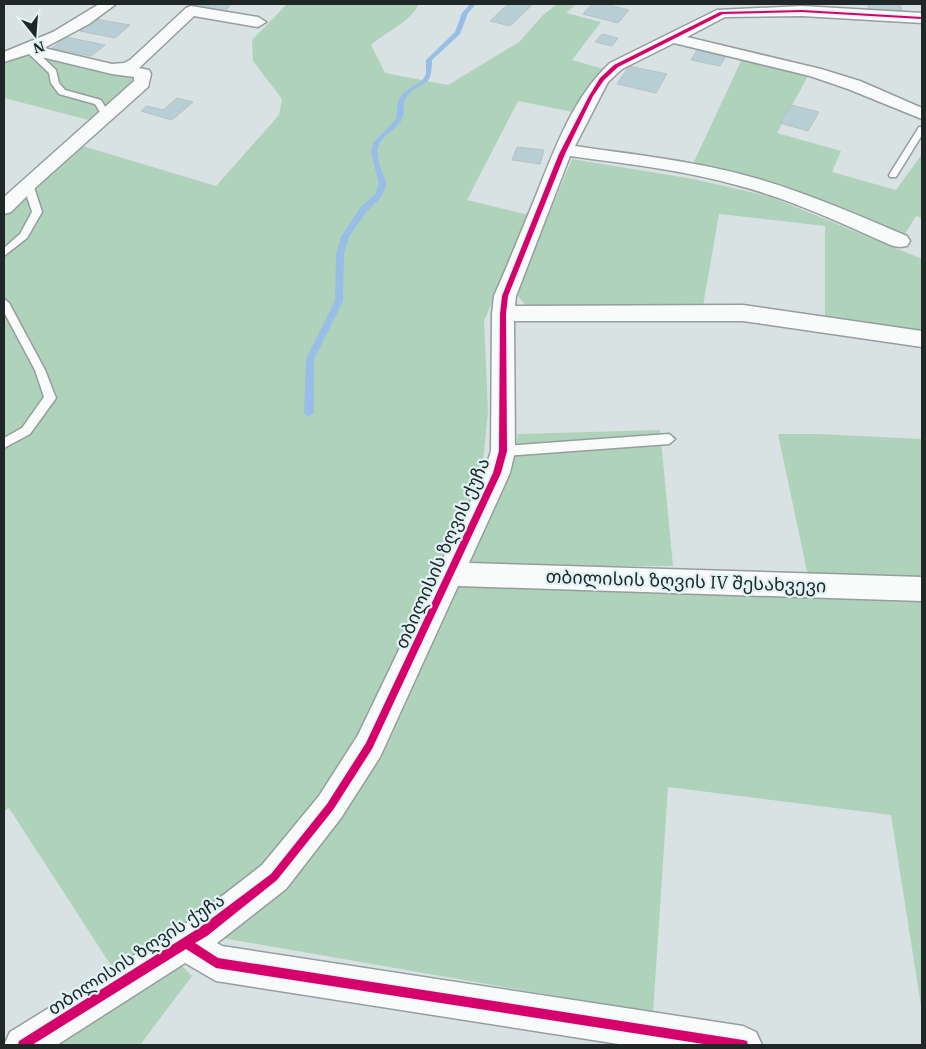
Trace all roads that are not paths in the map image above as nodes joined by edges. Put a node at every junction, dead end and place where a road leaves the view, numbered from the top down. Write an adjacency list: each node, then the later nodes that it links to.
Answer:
1 (108, 4): 6 (street)
2 (721, 8): 3 (street, თბილისის ზღვის ქუჩა); 5 (street, თბილისის ზღვის ქუჩა)
3 (922, 18)
4 (258, 22): 8 (street)
5 (672, 38): 9 (street); 12 (street, თბილისის ზღვის ქუჩა)
6 (28, 49): 7 (street); 8 (street); 10 (lane)
7 (4, 57)
8 (120, 69): 10 (street)
9 (922, 114)
10 (106, 115): 14 (street)
11 (922, 129): 13 (lane)
12 (564, 150): 16 (street); 19 (street, თბილისის ზღვის ქუჩა)
13 (893, 175)
14 (28, 184): 15 (street); 17 (lane)
15 (4, 208)
16 (900, 241)
17 (4, 253)
18 (4, 303): 22 (lane)
19 (503, 314): 20 (street); 23 (street, თბილისის ზღვის ქუჩა)
20 (922, 339)
21 (669, 439): 23 (lane)
22 (4, 443)
23 (504, 451): 24 (street, თბილისის ზღვის ქუჩა)
24 (450, 574): 25 (street, თბილისის ზღვის IV შესახვევი); 26 (street, თბილისის ზღვის ქუჩა)
25 (922, 589)
26 (186, 942): 27 (street, თბილისის ზღვის ქუჩა); 28 (street)
27 (23, 1045)
28 (743, 1045)

